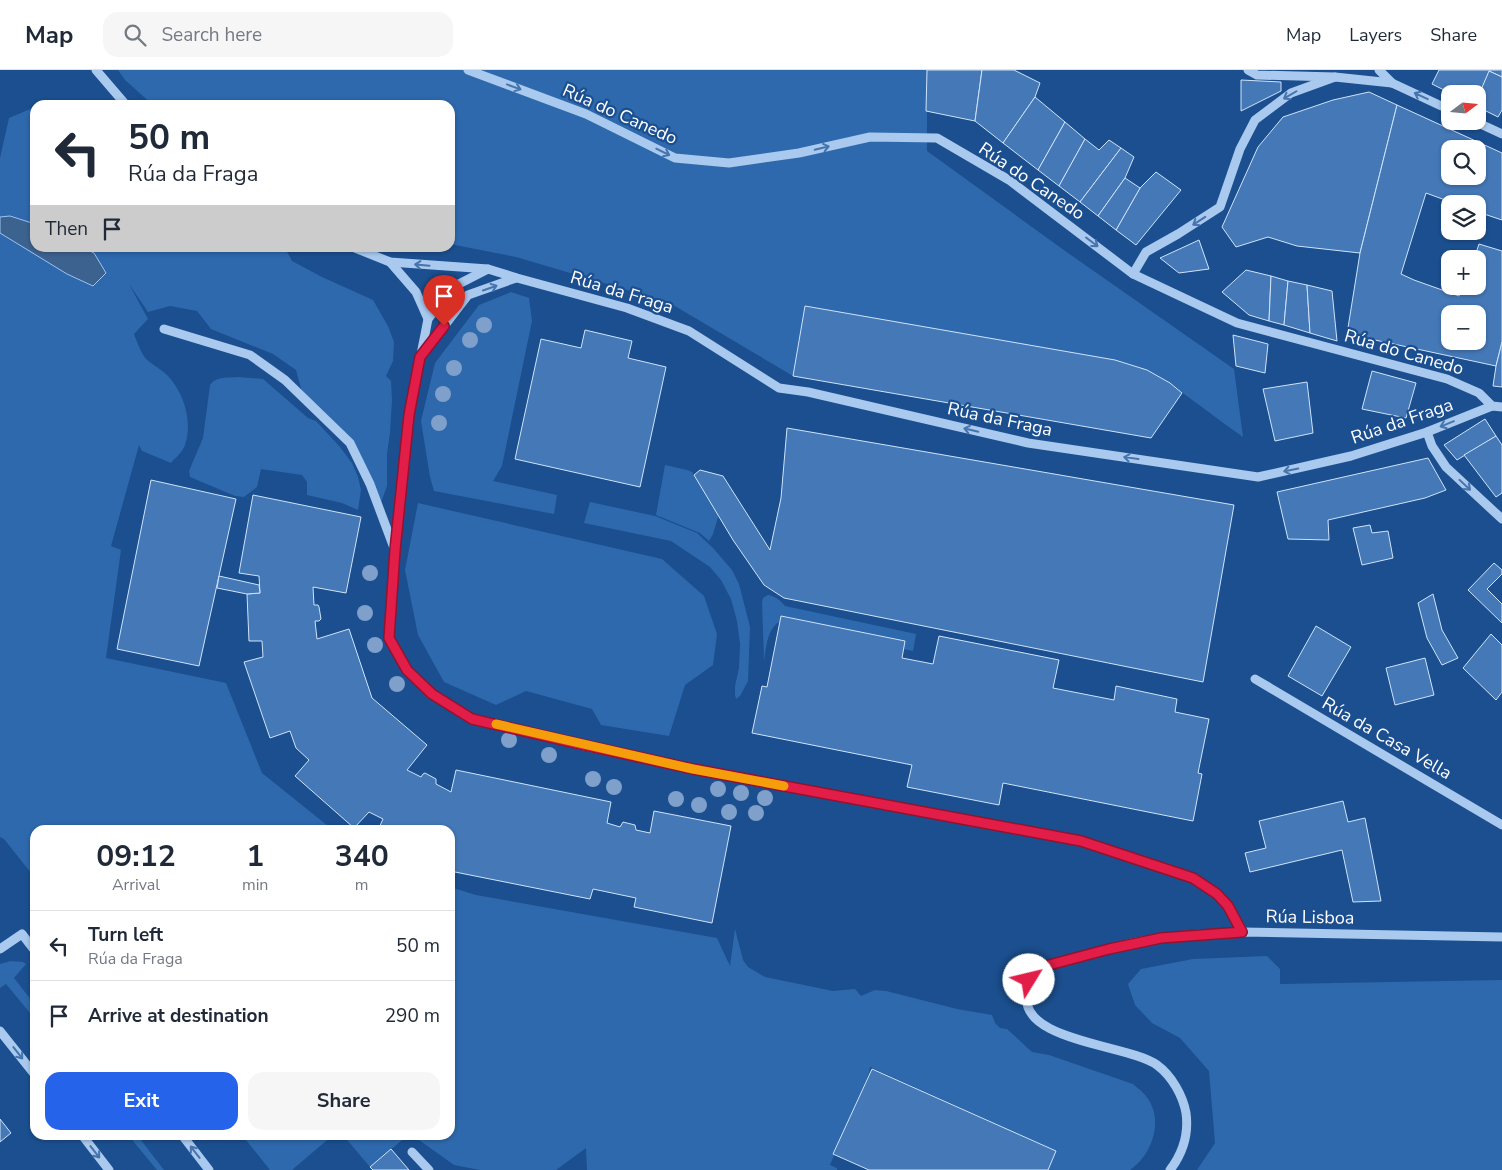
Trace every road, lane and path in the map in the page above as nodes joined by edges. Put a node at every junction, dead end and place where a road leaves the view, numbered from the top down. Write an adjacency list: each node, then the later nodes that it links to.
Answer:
1 (96, 70): 7 (street)
2 (468, 70): 14 (street, Rúa do Canedo, one-way to 14)
3 (1248, 70): 5 (street)
4 (1379, 70): 6 (street)
5 (1335, 78): 6 (street); 14 (street, one-way to 14)
6 (1392, 83): 8 (street, one-way to 6)
7 (122, 100)
8 (1441, 106)
9 (1486, 127): 10 (street)
10 (1502, 134)
11 (366, 252): 12 (street)
12 (390, 262): 13 (street, Rúa da Fraga, one-way to 12); 16 (street)
13 (488, 269): 15 (street, Rúa da Fraga); 16 (street)
14 (1133, 274): 19 (street, Rúa do Canedo)
15 (516, 278): 18 (street, one-way to 15); 21 (street, Rúa da Fraga, one-way to 15)
16 (428, 319): 18 (street)
17 (164, 329): 23 (street)
18 (420, 357): 23 (street)
19 (1492, 406): 20 (street); 21 (street, Rúa da Fraga, one-way to 21)
20 (1502, 407)
21 (1427, 432): 22 (street, one-way to 22)
22 (1502, 519)
23 (395, 550): 26 (street)
24 (1255, 679): 25 (street, Rúa da Casa Vella)
25 (1502, 825)
26 (1242, 932): 27 (street, Rúa Lisboa); 38 (street, Rúa Lisboa)
27 (1502, 937)
28 (30, 944): 29 (street)
29 (0, 949)
30 (0, 1031): 31 (street, one-way to 31)
31 (30, 1069)
32 (86, 1140): 35 (street, one-way to 35)
33 (186, 1140): 36 (street, one-way to 33)
34 (412, 1152): 37 (street)
35 (109, 1170)
36 (209, 1170)
37 (429, 1170)
38 (1170, 1170)

